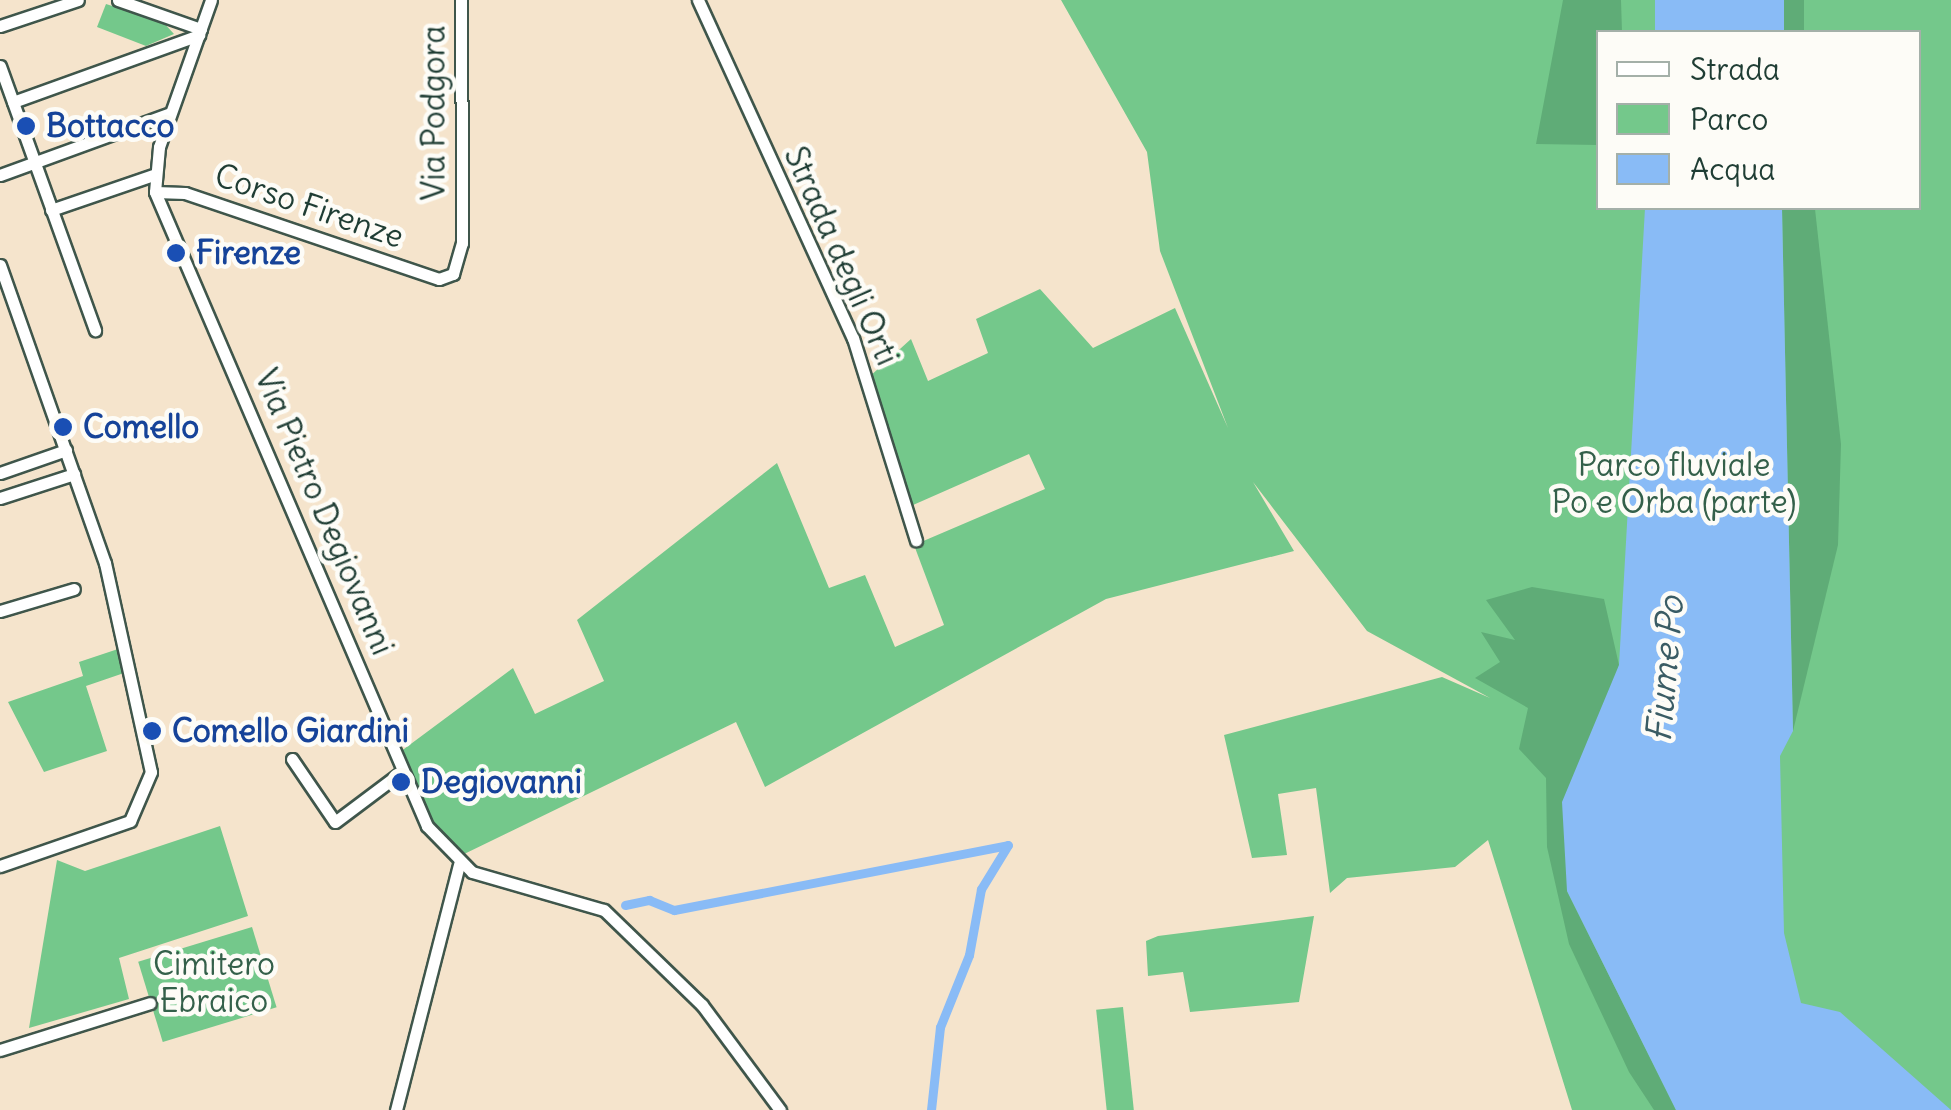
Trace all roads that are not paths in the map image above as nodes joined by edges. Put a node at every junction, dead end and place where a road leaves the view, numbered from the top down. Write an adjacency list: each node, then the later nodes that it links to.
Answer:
1 (78, 0): 6 (street)
2 (118, 0): 7 (street)
3 (211, 0): 7 (street)
4 (461, 0): 17 (street, Via Podgora)
5 (698, 0): 23 (street, Strada degli Orti)
6 (0, 26)
7 (200, 32): 9 (street); 10 (street)
8 (0, 66): 9 (street)
9 (13, 102): 11 (street)
10 (170, 113): 11 (street); 12 (street)
11 (34, 163): 13 (street); 15 (street)
12 (153, 174): 14 (street, Via Pietro Degiovanni); 15 (street)
13 (0, 176)
14 (155, 192): 17 (street, Corso Firenze); 27 (street, Via Pietro Degiovanni)
15 (52, 210): 18 (street)
16 (0, 264): 19 (street)
17 (444, 278)
18 (95, 330)
19 (66, 450): 20 (street); 21 (street)
20 (0, 473)
21 (74, 474): 22 (street); 29 (street)
22 (0, 498)
23 (916, 540)
24 (74, 589): 25 (street)
25 (0, 611)
26 (292, 759): 27 (street)
27 (402, 771): 28 (street, Via Pietro Degiovanni)
28 (459, 864): 32 (street); 33 (street)
29 (0, 866)
30 (150, 1003): 31 (street)
31 (0, 1050)
32 (396, 1110)
33 (780, 1110)

